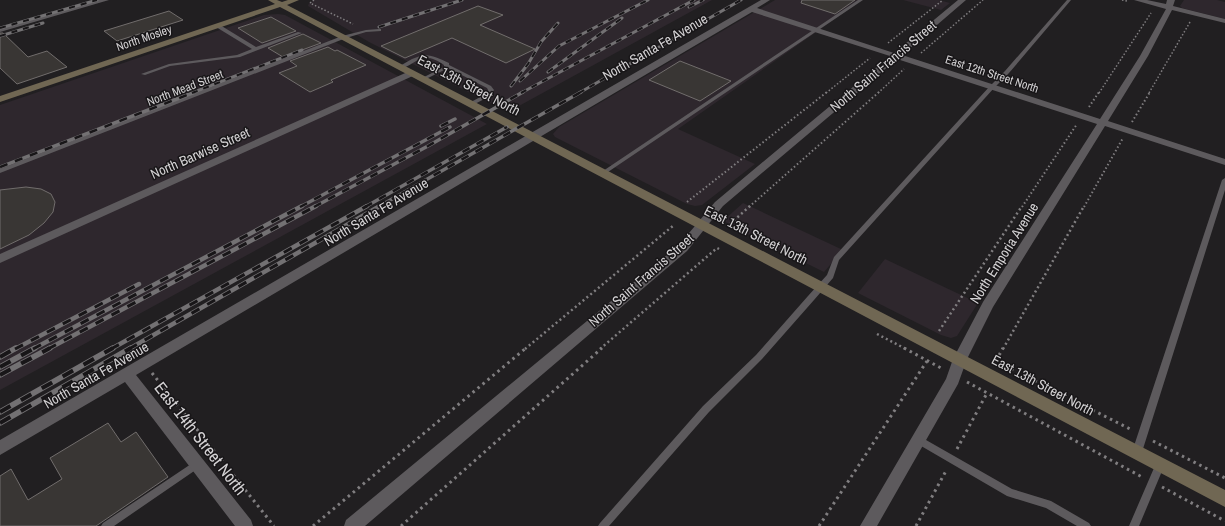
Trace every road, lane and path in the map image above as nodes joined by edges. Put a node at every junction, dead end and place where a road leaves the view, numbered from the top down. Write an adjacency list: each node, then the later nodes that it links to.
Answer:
1 (105, 0): 20 (street)
2 (272, 0): 15 (main road, East 13th Street North)
3 (295, 0): 15 (main road, North Mosley)
4 (314, 0): 12 (path)
5 (766, 0): 16 (street, North Santa Fe Avenue)
6 (861, 0): 22 (lane)
7 (943, 0): 26 (path)
8 (962, 0): 27 (street, North Saint Francis Street)
9 (983, 0): 28 (path)
10 (1069, 0): 34 (lane)
11 (1138, 0): 13 (street)
12 (310, 3)
13 (1153, 4): 14 (street); 37 (path)
14 (1170, 4): 17 (street); 38 (street, North Emporia Avenue)
15 (281, 5): 19 (main road, North Mosley); 24 (main road, East 13th Street North)
16 (751, 9): 22 (street, East 12th Street North); 40 (street, North Santa Fe Avenue)
17 (1191, 13): 18 (street); 39 (path)
18 (1225, 21)
19 (218, 26): 25 (lane); 35 (main road, North Mosley)
20 (0, 30)
21 (379, 30): 24 (lane, North Mead Street)
22 (817, 30): 26 (street, East 12th Street North); 43 (lane)
23 (300, 33): 25 (lane)
24 (344, 37): 30 (main road, East 13th Street North); 42 (lane, North Mead Street)
25 (256, 49): 32 (lane)
26 (880, 50): 27 (street, East 12th Street North); 45 (path)
27 (896, 55): 28 (street, East 12th Street North); 48 (street, North Saint Francis Street)
28 (913, 61): 34 (street, East 12th Street North); 47 (path)
29 (447, 66): 30 (lane); 33 (lane); 36 (lane)
30 (400, 67): 31 (main road, East 13th Street North)
31 (412, 73): 33 (main road, East 13th Street North); 50 (street, North Barwise Street)
32 (143, 74)
33 (422, 79): 36 (main road, East 13th Street North)
34 (992, 86): 37 (street, East 12th Street North); 51 (lane)
35 (0, 99)
36 (471, 104): 40 (main road, East 13th Street North)
37 (1083, 116): 38 (street, East 12th Street North); 53 (path)
38 (1103, 122): 39 (street, East 12th Street North); 54 (street, North Emporia Avenue)
39 (1128, 130): 41 (street, East 12th Street North); 56 (path)
40 (533, 136): 43 (main road, East 13th Street North); 58 (street, North Santa Fe Avenue)
41 (1225, 162)
42 (0, 171)
43 (603, 173): 48 (main road, East 13th Street North)
44 (1225, 180): 62 (lane)
45 (687, 202)
46 (668, 222): 71 (path)
47 (729, 224)
48 (702, 225): 51 (main road, East 13th Street North); 72 (street, North Saint Francis Street)
49 (724, 252): 73 (path)
50 (0, 259)
51 (821, 286): 54 (main road, East 13th Street North); 74 (lane)
52 (873, 331): 55 (path)
53 (938, 331)
54 (960, 359): 59 (street, North Emporia Avenue); 62 (main road, East 13th Street North)
55 (927, 361): 59 (path); 75 (path)
56 (996, 361)
57 (152, 373): 70 (path)
58 (127, 374): 61 (street, North Santa Fe Avenue); 63 (street, East 14th Street North)
59 (955, 376): 60 (street, North Emporia Avenue); 65 (path)
60 (919, 440): 76 (street, North Emporia Avenue); 77 (lane)
61 (0, 448)
62 (1137, 452): 64 (main road, East 13th Street North)
63 (197, 464): 68 (lane); 69 (street, East 14th Street North)
64 (1160, 464): 65 (lane); 66 (main road, East 13th Street North)
65 (1152, 482): 67 (path); 78 (lane)
66 (1225, 499)
67 (1225, 521)
68 (106, 526)
69 (245, 526)
70 (274, 526)
71 (313, 526)
72 (352, 526)
73 (401, 526)
74 (603, 526)
75 (819, 526)
76 (868, 526)
77 (1086, 526)
78 (1134, 526)

